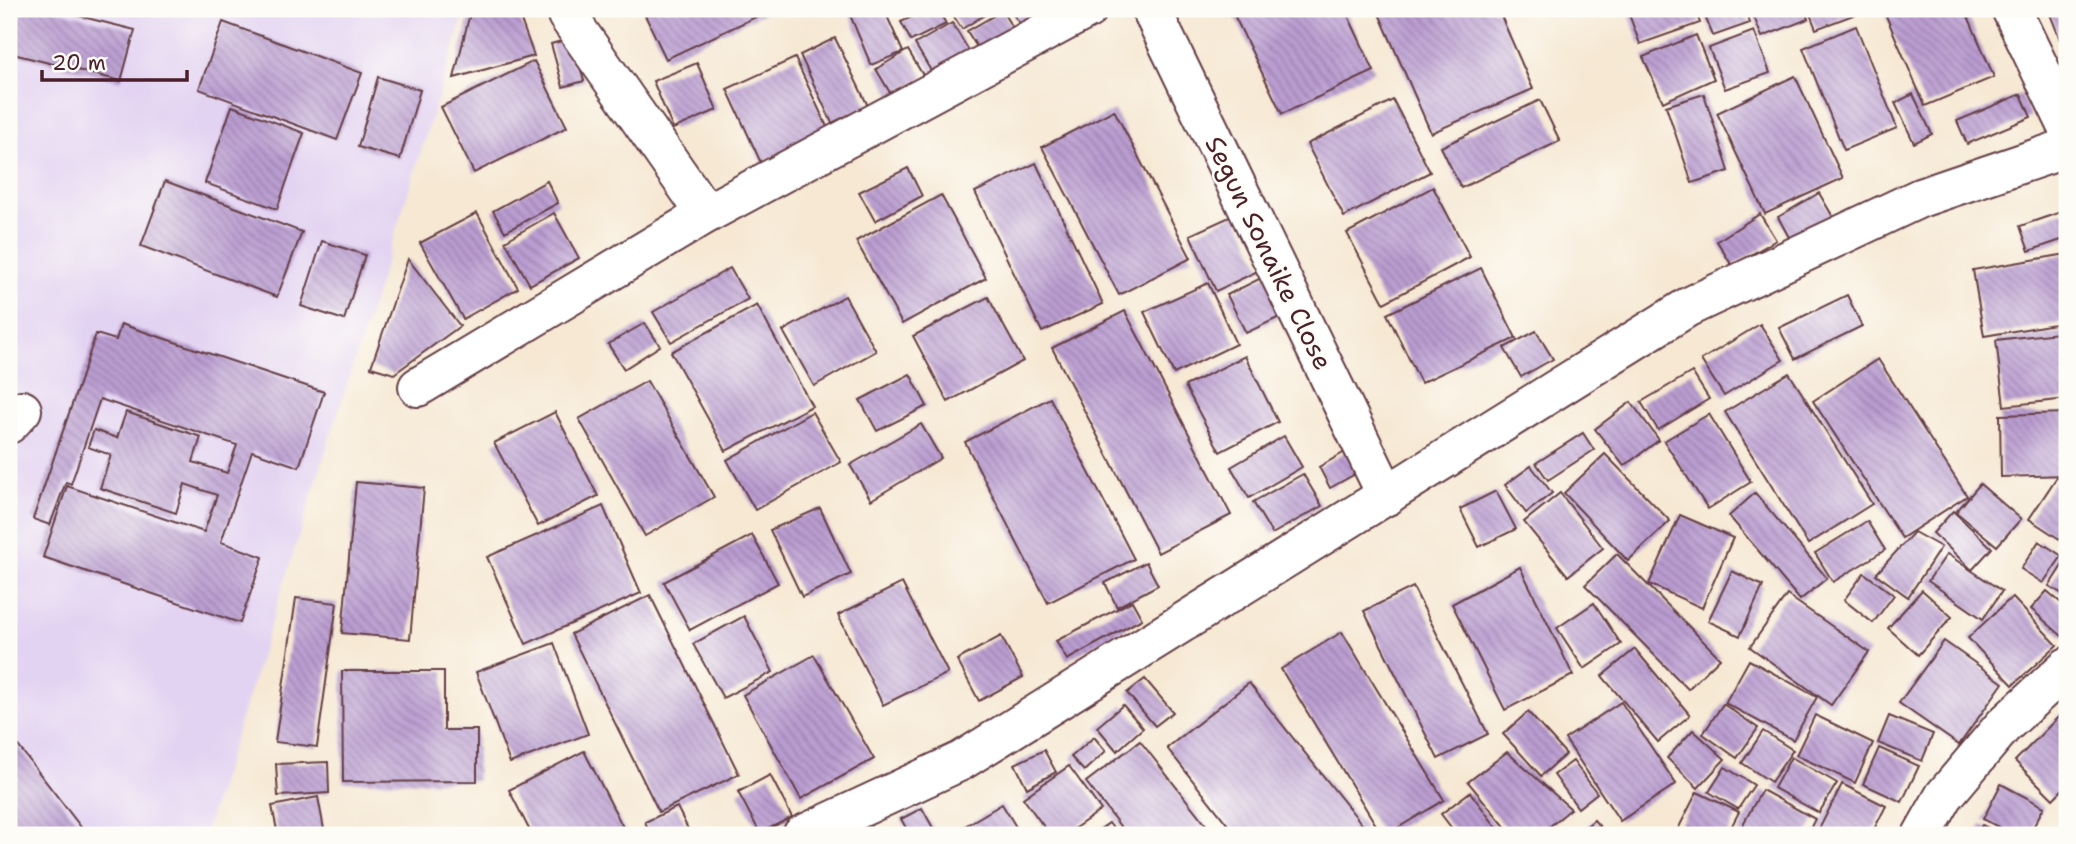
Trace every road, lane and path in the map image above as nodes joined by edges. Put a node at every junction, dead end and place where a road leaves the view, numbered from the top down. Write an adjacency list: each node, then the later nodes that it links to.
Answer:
1 (1088, 9): 7 (street)
2 (1152, 9): 9 (street, Segun Sonaike Close)
3 (2011, 9): 5 (street)
4 (568, 15): 7 (street)
5 (2067, 125)
6 (2067, 148): 9 (street)
7 (706, 214): 8 (street)
8 (418, 387)
9 (1387, 496): 11 (street)
10 (2067, 667): 12 (street)
11 (802, 835)
12 (1922, 835)

